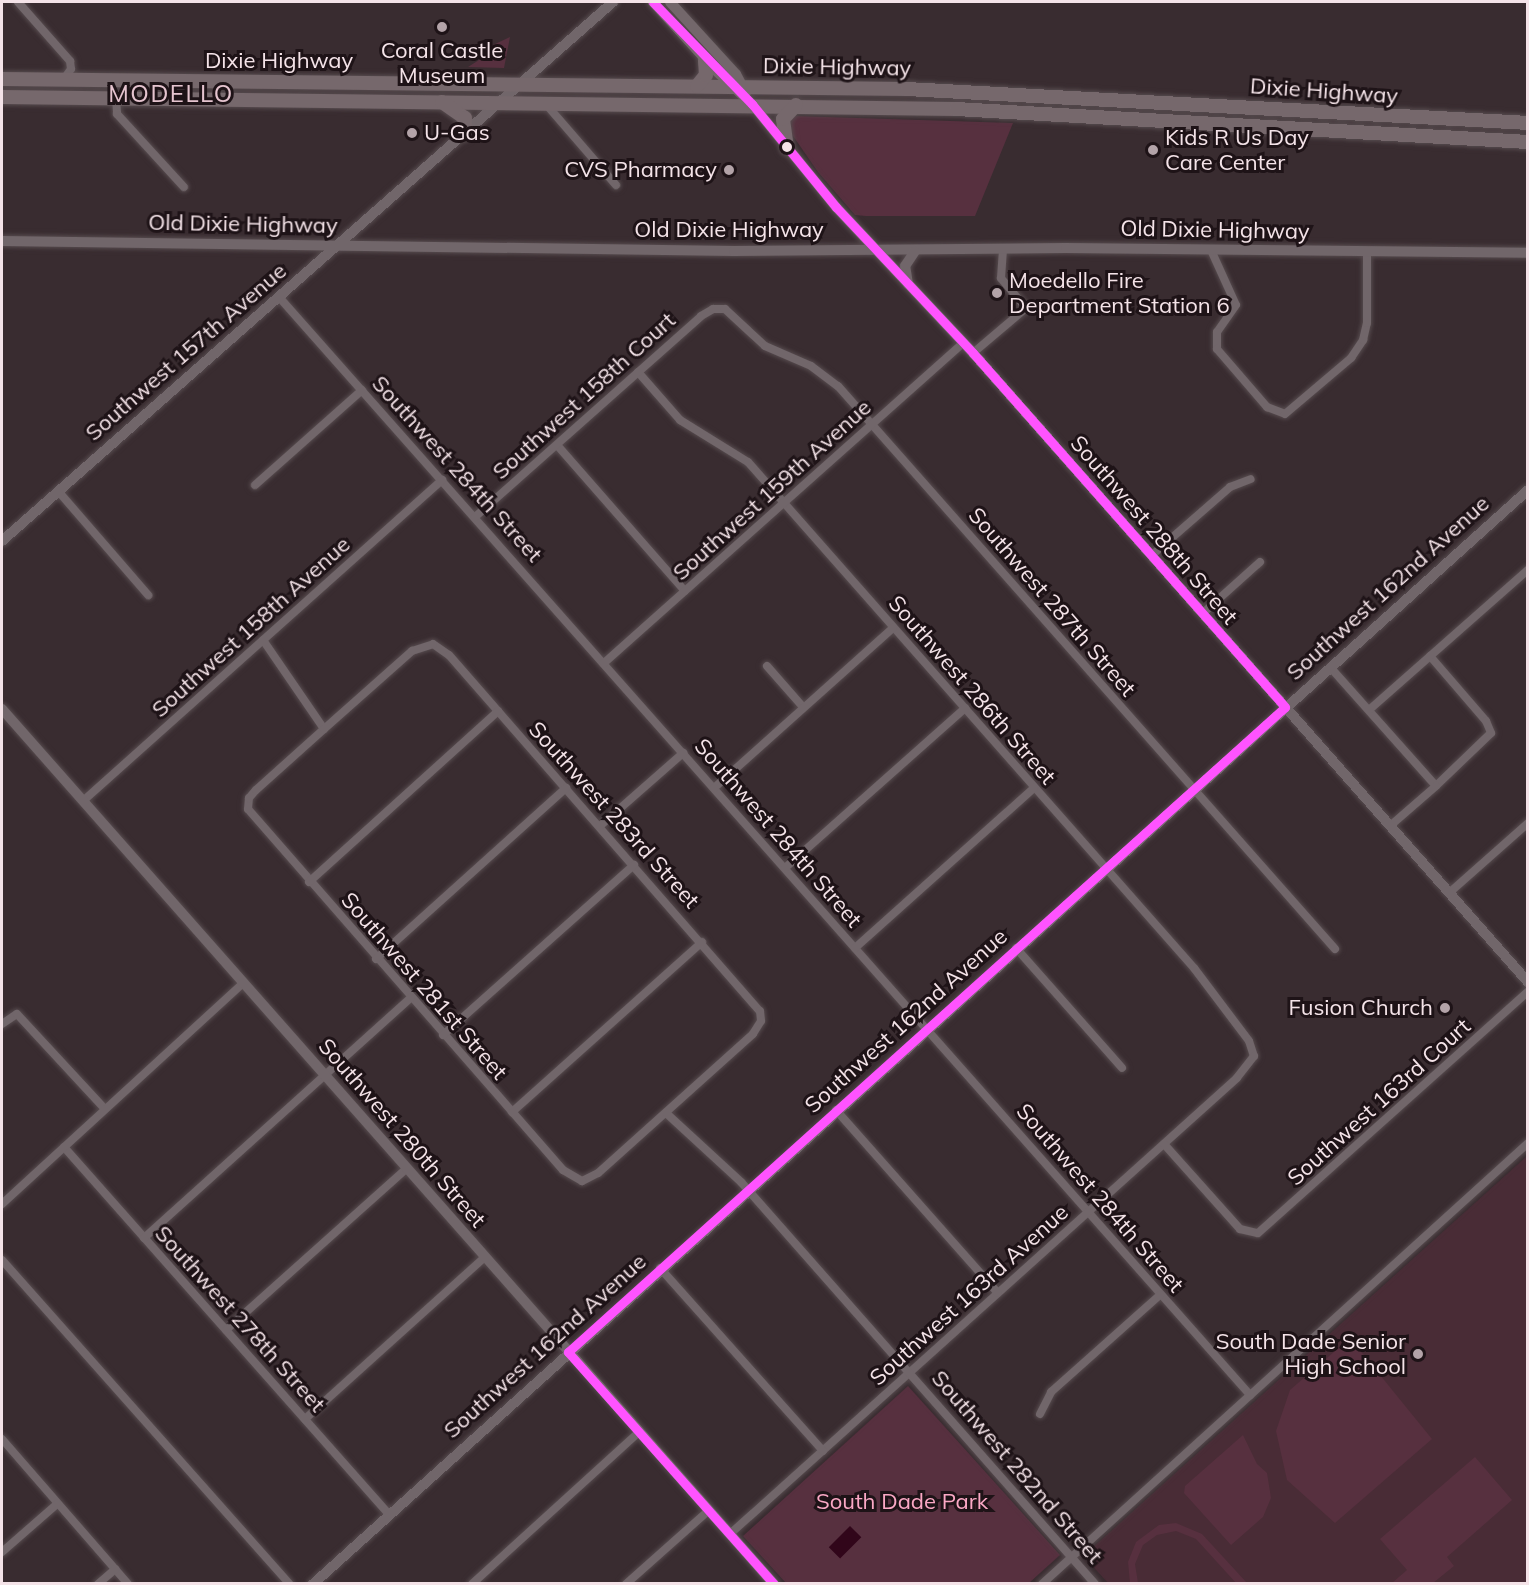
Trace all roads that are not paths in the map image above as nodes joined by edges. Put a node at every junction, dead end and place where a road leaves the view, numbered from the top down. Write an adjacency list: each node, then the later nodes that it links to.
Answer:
1 (18, 2): 7 (street)
2 (613, 2): 9 (street, Southwest 157th Avenue)
3 (653, 2): 5 (main road, Southwest 288th Street)
4 (670, 2): 11 (main road, Southwest 288th Street)
5 (705, 60): 10 (highway); 11 (main road, Southwest 288th Street)
6 (2, 79): 7 (highway, Dixie Highway)
7 (63, 80): 8 (highway, Dixie Highway); 12 (highway)
8 (227, 81): 9 (highway, Dixie Highway); 15 (highway)
9 (520, 84): 10 (highway, Dixie Highway); 17 (street, Southwest 157th Avenue)
10 (697, 86): 11 (highway, Dixie Highway)
11 (736, 86): 13 (highway, Dixie Highway); 20 (main road, Southwest 288th Street)
12 (2, 88)
13 (976, 92): 19 (highway, Dixie Highway); 22 (highway)
14 (2, 97): 15 (highway, Dixie Highway)
15 (116, 98): 16 (highway, Dixie Highway); 31 (street)
16 (440, 101): 17 (highway, Dixie Highway); 27 (highway)
17 (501, 101): 18 (highway, Dixie Highway); 27 (street, Southwest 157th Avenue)
18 (544, 102): 20 (highway, Dixie Highway); 30 (street)
19 (1167, 102): 23 (highway, Dixie Highway); 24 (highway)
20 (752, 104): 21 (highway, Dixie Highway); 29 (street, Southwest 288th Street)
21 (796, 105): 22 (highway, Dixie Highway); 29 (highway)
22 (880, 107): 24 (highway, Dixie Highway)
23 (1293, 111): 25 (highway); 26 (highway, Dixie Highway)
24 (1059, 112): 25 (highway, Dixie Highway)
25 (1184, 121): 28 (highway, Dixie Highway)
26 (1527, 123)
27 (464, 134): 33 (street, Southwest 157th Avenue)
28 (1527, 141)
29 (787, 148): 34 (street, Southwest 288th Street)
30 (616, 185)
31 (184, 187)
32 (2, 241): 33 (street, Old Dixie Highway)
33 (337, 245): 34 (street, Old Dixie Highway); 41 (street, Southwest 157th Avenue)
34 (875, 250): 37 (street, Old Dixie Highway); 40 (street, Southwest 288th Street)
35 (1003, 250): 36 (street, Old Dixie Highway); 37 (street, Old Dixie Highway); 44 (street)
36 (1211, 250): 38 (street, Old Dixie Highway); 38 (street)
37 (915, 251): 40 (street)
38 (1366, 252): 39 (street, Old Dixie Highway)
39 (1527, 253)
40 (909, 287): 43 (street, Southwest 288th Street)
41 (279, 297): 46 (street, Southwest 284th Street); 53 (street, Southwest 157th Avenue)
42 (720, 308): 45 (street, Southwest 158th Court); 47 (street, Southwest 287th Street)
43 (963, 343): 44 (street, Southwest 288th Street); 47 (street, Southwest 159th Avenue)
44 (973, 353): 57 (street, Southwest 288th Street)
45 (638, 372): 48 (street, Southwest 158th Court); 54 (street, Southwest 286th Street)
46 (362, 390): 50 (street, Southwest 284th Street); 51 (street)
47 (873, 425): 54 (street, Southwest 159th Avenue); 81 (street, Southwest 287th Street)
48 (557, 445): 55 (street, Southwest 158th Court); 60 (street)
49 (1251, 479): 57 (street)
50 (442, 480): 55 (street, Southwest 284th Street); 64 (street, Southwest 158th Avenue)
51 (255, 485)
52 (1527, 490): 68 (street, Southwest 162nd Avenue)
53 (58, 491): 56 (street, Southwest 157th Avenue); 61 (street)
54 (783, 503): 60 (street, Southwest 159th Avenue); 63 (street, Southwest 286th Street)
55 (475, 518): 66 (street, Southwest 284th Street)
56 (2, 541)
57 (1151, 556): 62 (street, Southwest 288th Street)
58 (1260, 562): 62 (street)
59 (1527, 570): 65 (street)
60 (685, 591): 66 (street, Southwest 159th Avenue)
61 (148, 596)
62 (1202, 614): 70 (street, Southwest 288th Street)
63 (893, 628): 69 (street); 71 (street, Southwest 286th Street)
64 (263, 640): 75 (street); 82 (street, Southwest 158th Avenue)
65 (1430, 657): 73 (street); 77 (street)
66 (604, 663): 76 (street, Southwest 284th Street)
67 (767, 666): 69 (street)
68 (1330, 667): 70 (street, Southwest 162nd Avenue); 73 (street)
69 (803, 707): 79 (street)
70 (1285, 707): 81 (street, Southwest 162nd Avenue); 85 (street, Southwest 288th Street)
71 (965, 708): 80 (street, Southwest 286th Street); 88 (street)
72 (2, 709): 82 (street, Southwest 280th Street)
73 (1369, 710): 77 (street)
74 (498, 711): 75 (street, Southwest 283rd Street); 78 (street, Southwest 283rd Street); 89 (street)
75 (324, 729): 89 (street, Southwest 281st Street)
76 (683, 753): 79 (street, Southwest 284th Street); 84 (street)
77 (1436, 786): 85 (street)
78 (566, 788): 84 (street, Southwest 283rd Street); 95 (street)
79 (714, 788): 88 (street, Southwest 284th Street)
80 (1035, 788): 87 (street, Southwest 286th Street); 92 (street)
81 (1193, 788): 87 (street, Southwest 162nd Avenue); 94 (street, Southwest 287th Street)
82 (83, 801): 97 (street, Southwest 280th Street)
83 (1527, 823): 90 (street)
84 (600, 826): 86 (street, Southwest 283rd Street)
85 (1390, 826): 90 (street, Southwest 288th Street)
86 (634, 865): 91 (street, Southwest 283rd Street); 102 (street)
87 (1106, 867): 93 (street, Southwest 162nd Avenue); 103 (street, Southwest 286th Street)
88 (785, 868): 92 (street, Southwest 284th Street)
89 (309, 882): 95 (street, Southwest 281st Street)
90 (1449, 893): 96 (street, Southwest 288th Street)
91 (702, 942): 108 (street); 109 (street, Southwest 283rd Street)
92 (855, 948): 101 (street, Southwest 284th Street)
93 (1016, 948): 101 (street, Southwest 162nd Avenue); 104 (street)
94 (1335, 949)
95 (376, 958): 99 (street, Southwest 281st Street)
96 (1526, 977)
97 (243, 983): 105 (street, Southwest 280th Street); 106 (street)
98 (1527, 992): 111 (street, Southwest 163rd Court)
99 (411, 998): 102 (street, Southwest 281st Street); 105 (street)
100 (2, 1024): 106 (street)
101 (927, 1028): 107 (street, Southwest 162nd Avenue); 116 (street, Southwest 284th Street)
102 (443, 1035): 108 (street, Southwest 281st Street)
103 (1254, 1056): 111 (street, Southwest 163rd Avenue)
104 (1122, 1068)
105 (325, 1075): 113 (street, Southwest 280th Street); 117 (street)
106 (104, 1108): 112 (street)
107 (836, 1110): 114 (street, Southwest 162nd Avenue); 121 (street)
108 (512, 1112): 109 (street, Southwest 281st Street)
109 (666, 1113): 114 (street, Southwest 282nd Street)
110 (1527, 1143): 126 (street)
111 (1164, 1144): 116 (street, Southwest 163rd Avenue)
112 (64, 1147): 115 (street); 117 (street, Southwest 278th Street)
113 (407, 1168): 118 (street, Southwest 280th Street); 123 (street)
114 (747, 1190): 120 (street, Southwest 162nd Avenue); 125 (street, Southwest 282nd Street)
115 (2, 1204)
116 (1088, 1212): 121 (street, Southwest 163rd Avenue); 122 (street, Southwest 284th Street)
117 (144, 1238): 123 (street, Southwest 278th Street)
118 (485, 1257): 124 (street, Southwest 280th Street); 128 (street)
119 (2, 1260): 141 (street)
120 (660, 1268): 124 (street, Southwest 162nd Avenue); 131 (street)
121 (998, 1293): 125 (street, Southwest 163rd Avenue)
122 (1160, 1294): 126 (street, Southwest 284th Street); 127 (street)
123 (226, 1330): 128 (street, Southwest 278th Street)
124 (568, 1352): 129 (street, Southwest 280th Street); 134 (street, Southwest 162nd Avenue)
125 (910, 1373): 131 (street, Southwest 163rd Avenue); 137 (street, Southwest 282nd Street)
126 (1250, 1395): 137 (street)
127 (1040, 1414)
128 (305, 1419): 134 (street, Southwest 278th Street)
129 (639, 1432): 133 (street, Southwest 280th Street); 143 (street)
130 (2, 1439): 132 (street)
131 (823, 1451): 135 (street, Southwest 163rd Avenue)
132 (57, 1503): 136 (street); 138 (street)
133 (709, 1510): 135 (street, Southwest 280th Street); 144 (street)
134 (389, 1514): 142 (street, Southwest 162nd Avenue)
135 (730, 1534): 145 (street, Southwest 280th Street)
136 (2, 1552)
137 (1072, 1557): 146 (street); 147 (street, Southwest 282nd Street)
138 (115, 1569): 139 (street); 140 (street)
139 (98, 1584)
140 (128, 1584)
141 (290, 1584)
142 (313, 1584)
143 (472, 1584)
144 (626, 1584)
145 (774, 1584)
146 (1041, 1584)
147 (1095, 1584)

